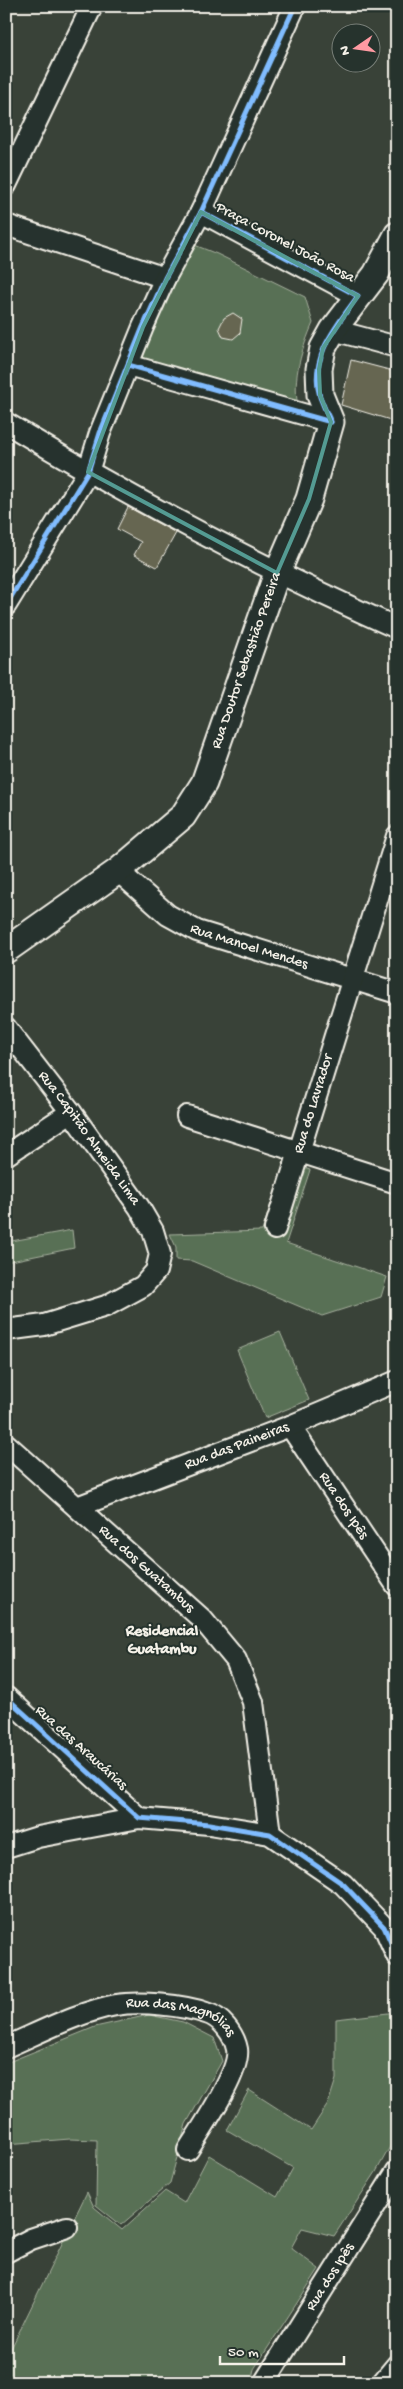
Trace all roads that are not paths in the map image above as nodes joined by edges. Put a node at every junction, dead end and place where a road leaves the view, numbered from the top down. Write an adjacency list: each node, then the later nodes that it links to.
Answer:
1 (92, 6): 3 (street)
2 (295, 6): 4 (street)
3 (6, 186)
4 (201, 212): 7 (street, Praça Coronel João Rosa); 8 (street, Praça Coronel João Rosa)
5 (6, 225): 7 (street)
6 (397, 235): 8 (street)
7 (165, 278): 11 (street, Praça Coronel João Rosa)
8 (358, 296): 9 (street, Praça Coronel João Rosa)
9 (333, 330): 10 (street); 12 (street, Praça Coronel João Rosa)
10 (397, 347)
11 (128, 365): 12 (street); 14 (street, Praça Coronel João Rosa)
12 (331, 422): 15 (street, Rua Doutor Sebastião Pereira)
13 (6, 423): 14 (street)
14 (88, 472): 15 (street); 16 (street, Praça Coronel João Rosa)
15 (277, 573): 17 (street); 19 (street, Rua Doutor Sebastião Pereira)
16 (6, 605)
17 (397, 628)
18 (397, 836): 21 (street, Rua do Lavrador)
19 (118, 870): 20 (street, Rua Doutor Sebastião Pereira); 21 (street, Rua Manoel Mendes)
20 (6, 950)
21 (351, 979): 22 (street, Rua Manoel Mendes); 26 (street, Rua do Lavrador)
22 (397, 993)
23 (6, 1028): 24 (street, Rua Capitão Almeida Lima)
24 (71, 1112): 27 (street); 30 (street, Rua Capitão Almeida Lima)
25 (187, 1116): 26 (street)
26 (298, 1151): 28 (street); 29 (street, Rua do Lavrador)
27 (6, 1155)
28 (397, 1183)
29 (275, 1229)
30 (6, 1330)
31 (397, 1381): 32 (street, Rua das Paineiras)
32 (290, 1426): 34 (street, Rua das Paineiras); 35 (street, Rua dos Ipês)
33 (6, 1444): 34 (street, Rua dos Guatambus)
34 (76, 1507): 38 (street, Rua dos Guatambus)
35 (397, 1586)
36 (6, 1697): 37 (street, Rua das Araucárias)
37 (139, 1818): 38 (street); 39 (street)
38 (270, 1834): 40 (street)
39 (6, 1847)
40 (397, 1956)
41 (6, 2047): 42 (street, Rua das Magnólias)
42 (188, 2150)
43 (397, 2171): 47 (street, Rua dos Ipês)
44 (67, 2227): 45 (street)
45 (6, 2252)
46 (397, 2365): 48 (street)
47 (264, 2383)
48 (382, 2383)

